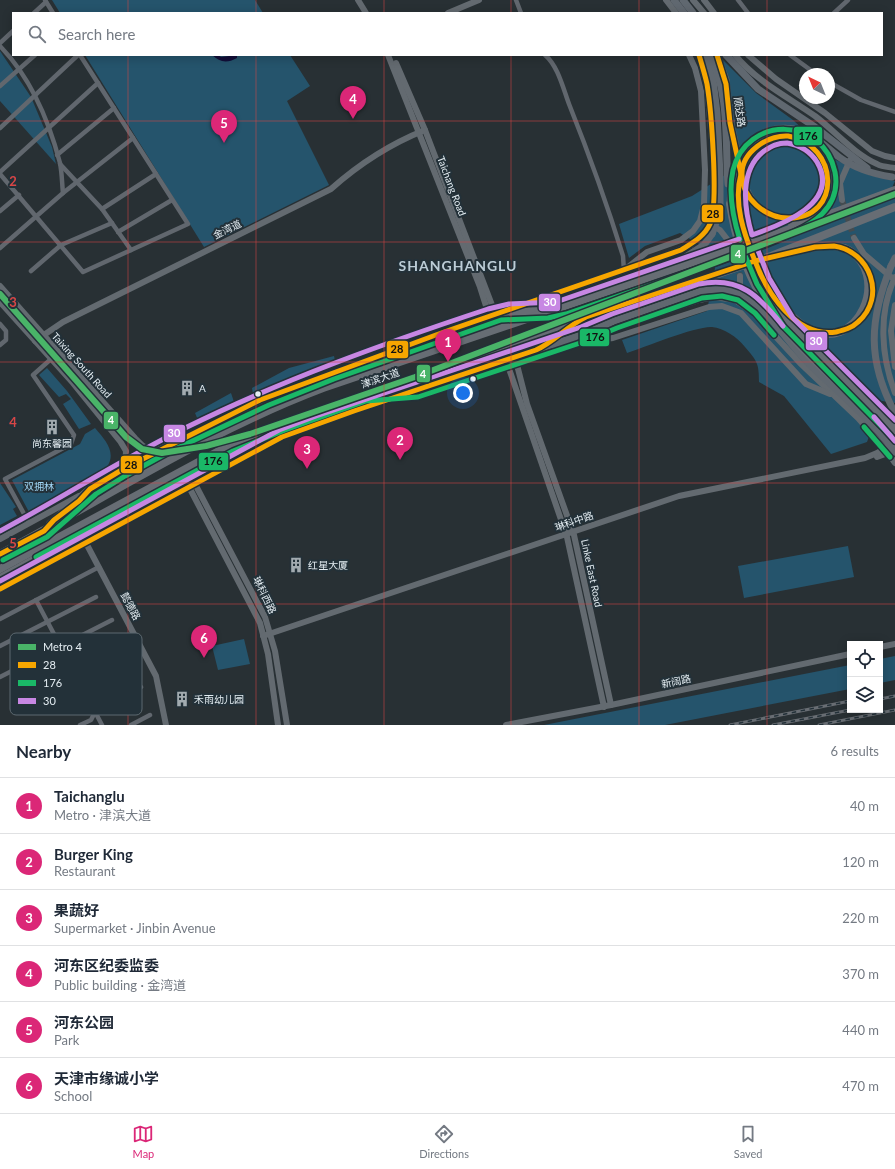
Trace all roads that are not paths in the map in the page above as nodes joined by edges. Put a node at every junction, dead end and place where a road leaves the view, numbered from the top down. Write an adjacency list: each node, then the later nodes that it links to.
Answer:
1 (358, 0): 15 (street)
2 (363, 0): 16 (street)
3 (479, 0): 17 (street)
4 (516, 0): 18 (street)
5 (666, 0): 19 (street)
6 (674, 0): 20 (main road)
7 (683, 0): 21 (main road)
8 (693, 0): 22 (street)
9 (704, 0): 23 (street)
10 (738, 0): 24 (street)
11 (848, 0): 25 (street)
12 (46, 1): 13 (street); 14 (street)
13 (35, 12)
14 (52, 12)
15 (365, 12)
16 (369, 12)
17 (450, 12)
18 (521, 12)
19 (675, 12)
20 (683, 12)
21 (692, 12)
22 (703, 12)
23 (713, 12)
24 (747, 12)
25 (835, 12)
26 (12, 32): 27 (street)
27 (0, 43)
28 (0, 46): 45 (street)
29 (34, 56): 45 (street)
30 (78, 56): 50 (street)
31 (80, 56): 47 (street)
32 (388, 56): 55 (street, Taichang Road)
33 (392, 56): 55 (street, Taichang Road)
34 (546, 56): 89 (street)
35 (689, 56): 89 (street)
36 (699, 56): 46 (street)
37 (706, 56): 91 (main road, bridge)
38 (709, 56): 71 (main road, 顺达路, bridge)
39 (717, 56): 76 (main road, 顺达路, bridge)
40 (727, 56): 64 (main road, bridge)
41 (749, 56): 59 (street)
42 (791, 56): 44 (street)
43 (737, 57): 46 (street); 57 (street)
44 (808, 68)
45 (19, 70): 49 (street); 50 (street)
46 (706, 78): 78 (street)
47 (98, 83): 51 (street); 53 (street)
48 (835, 85): 52 (street)
49 (0, 86)
50 (35, 95): 53 (street); 54 (street)
51 (114, 108): 56 (street); 58 (street)
52 (895, 112)
53 (48, 127): 58 (street); 62 (street)
54 (0, 128)
55 (422, 131): 99 (street, Taichang Road); 100 (street, Taichang Road); 104 (street, 金湾道)
56 (133, 138): 63 (street); 65 (street)
57 (855, 150): 61 (street); 70 (street)
58 (57, 155): 60 (street)
59 (895, 158)
60 (60, 164): 65 (street); 67 (street)
61 (895, 168)
62 (0, 173): 68 (street)
63 (156, 174): 69 (street); 73 (street)
64 (894, 177): 71 (main road, bridge)
65 (78, 183): 67 (street); 73 (street)
66 (895, 190): 80 (highway)
67 (63, 194): 75 (street)
68 (19, 195): 74 (street); 75 (street)
69 (172, 200): 79 (street); 85 (street)
70 (842, 200)
71 (730, 204): 120 (highway, bridge)
72 (895, 207): 86 (highway)
73 (102, 209): 77 (street)
74 (0, 211)
75 (37, 215): 83 (street); 84 (street)
76 (810, 215): 80 (highway); 88 (highway, bridge)
77 (112, 223): 79 (street); 83 (street)
78 (710, 224): 82 (street); 89 (street)
79 (118, 232): 85 (street)
80 (768, 237): 91 (highway)
81 (854, 238): 93 (street)
82 (726, 239)
83 (61, 245): 85 (street); 90 (street)
84 (0, 248)
85 (131, 250)
86 (772, 256): 88 (highway); 101 (highway, 津滨大道)
87 (895, 258): 116 (main road, bridge)
88 (757, 267): 118 (highway)
89 (624, 270): 99 (street)
90 (31, 271)
91 (661, 273): 98 (highway)
92 (740, 276): 95 (street)
93 (894, 278): 113 (street)
94 (0, 286): 104 (street, Taixing South Road)
95 (735, 300): 103 (street); 115 (street)
96 (0, 302): 105 (street, Taixing South Road)
97 (895, 305): 111 (street)
98 (552, 310): 99 (highway); 129 (highway)
99 (503, 312): 100 (street)
100 (477, 321): 122 (street)
101 (577, 321): 107 (highway); 114 (highway, 津滨大道)
102 (0, 324): 106 (street)
103 (584, 334): 107 (main road); 121 (main road, bridge)
104 (42, 335): 105 (street, 金湾道); 122 (street, Taixing South Road)
105 (35, 341): 109 (street, Taixing South Road)
106 (0, 346)
107 (540, 348): 108 (main road); 115 (street)
108 (515, 357): 110 (main road); 130 (street, Linke East Road)
109 (51, 359): 124 (street, Taixing South Road); 128 (street)
110 (506, 360): 112 (main road); 130 (street, Linke East Road)
111 (895, 367)
112 (416, 390): 114 (highway); 125 (street)
113 (895, 393)
114 (365, 394): 117 (highway, 津滨大道)
115 (833, 395): 119 (street)
116 (895, 413)
117 (282, 423): 135 (highway); 136 (highway)
118 (895, 430)
119 (874, 436): 120 (street); 121 (street)
120 (894, 444): 121 (street, 琳科中路)
121 (889, 451): 123 (street); 130 (street, 琳科中路)
122 (154, 452): 124 (street)
123 (895, 463)
124 (125, 468): 127 (street)
125 (195, 484): 126 (street); 147 (street, 琳科西路)
126 (189, 487): 132 (street); 148 (street, 琳科西路)
127 (90, 489): 128 (street); 129 (highway)
128 (29, 523): 131 (street)
129 (44, 530): 133 (highway)
130 (570, 535): 147 (street, 琳科中路); 157 (street, Linke East Road); 158 (street, Linke East Road)
131 (0, 539)
132 (86, 543): 134 (street, 懿德路); 137 (street)
133 (0, 554)
134 (99, 567): 139 (street); 146 (street, 懿德路)
135 (0, 569)
136 (0, 578)
137 (0, 589)
138 (96, 597): 142 (street)
139 (36, 600): 140 (street); 142 (street)
140 (0, 619)
141 (112, 620): 145 (street)
142 (48, 622): 143 (street); 144 (street)
143 (26, 633)
144 (54, 633)
145 (86, 633)
146 (134, 633)
147 (271, 635): 148 (street, 琳科中路); 167 (street, 琳科西路)
148 (264, 638): 166 (street, 琳科西路)
149 (10, 641): 151 (street)
150 (895, 644): 152 (street)
151 (0, 646)
152 (883, 646)
153 (142, 649): 165 (street, 懿德路)
154 (847, 655): 157 (street, 新阔路)
155 (10, 672): 156 (street)
156 (0, 677)
157 (611, 706): 158 (street, 新阔路)
158 (604, 707): 168 (street, 新阔路)
159 (94, 715): 162 (street)
160 (97, 715): 163 (street)
161 (150, 715): 164 (street)
162 (80, 725)
163 (102, 725)
164 (131, 725)
165 (166, 725)
166 (278, 725)
167 (287, 725)
168 (506, 725)

